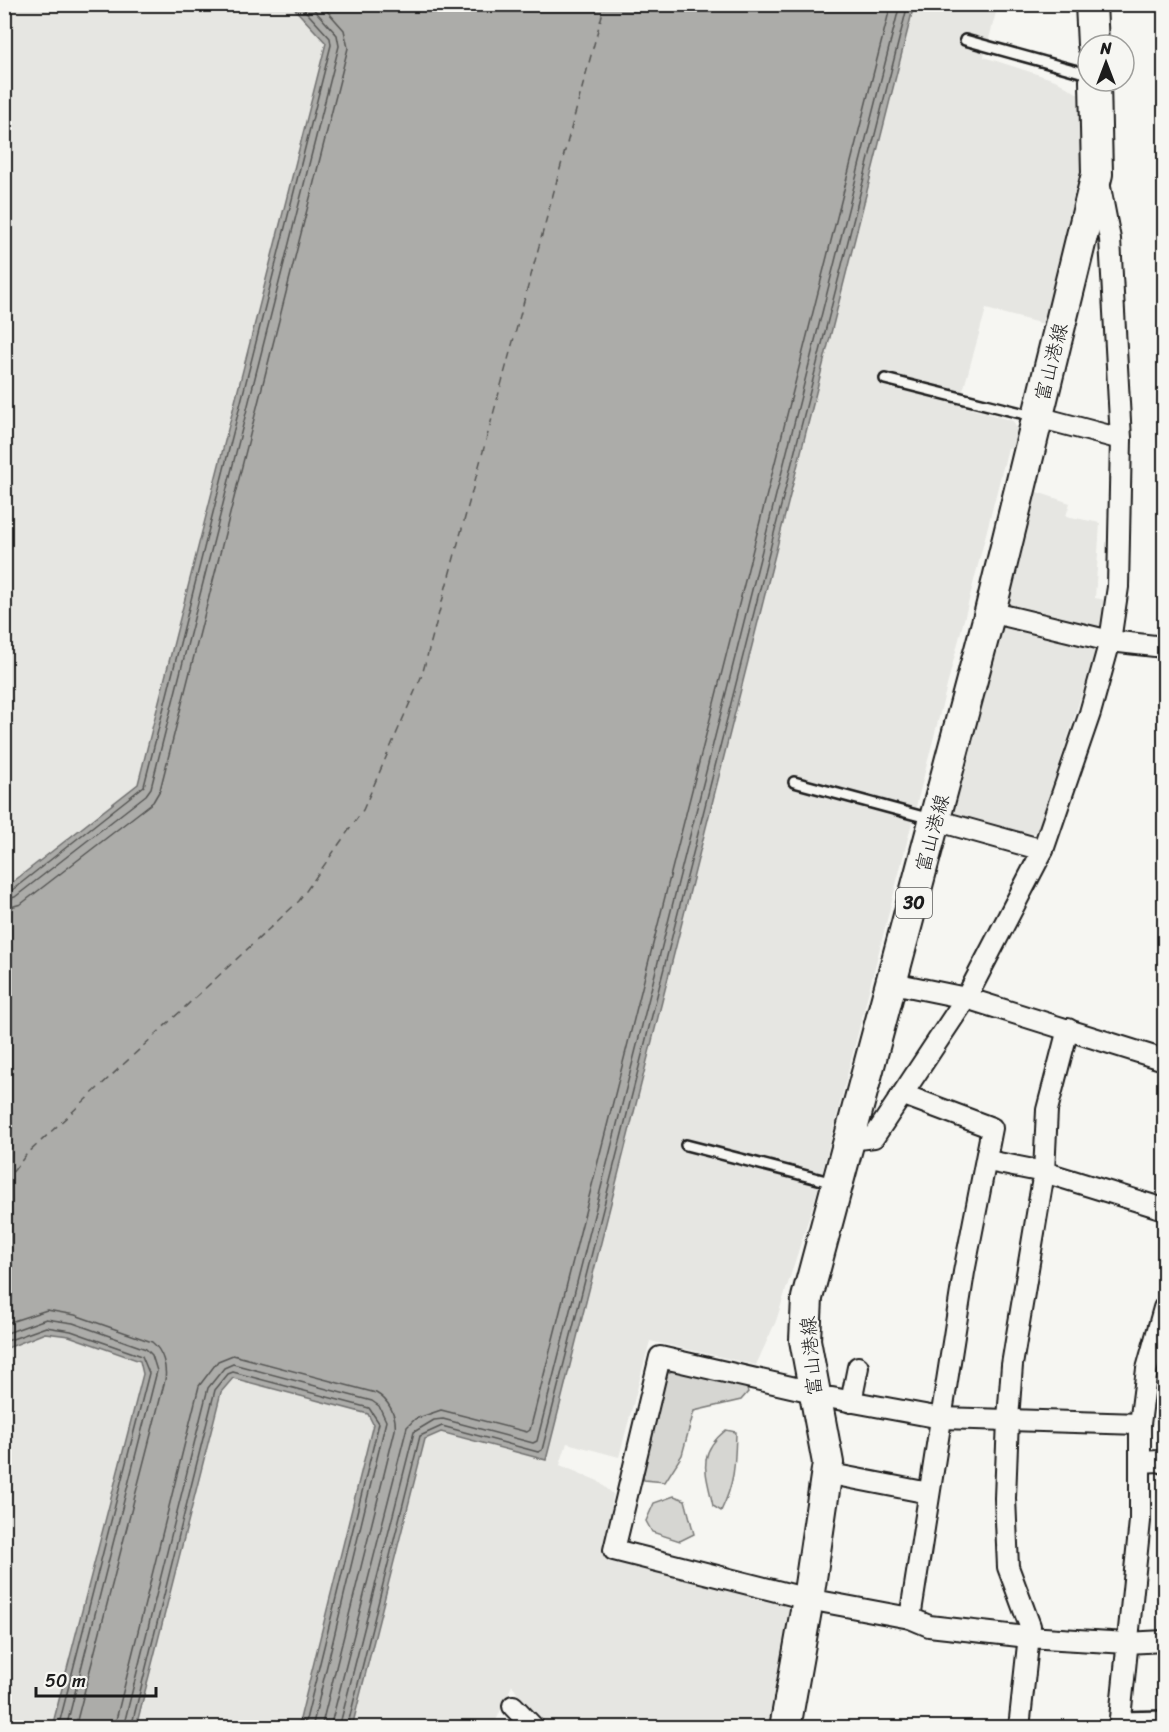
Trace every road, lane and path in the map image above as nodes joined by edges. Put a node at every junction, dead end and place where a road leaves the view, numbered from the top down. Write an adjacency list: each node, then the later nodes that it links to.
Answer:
1 (1091, 4): 2 (main road)
2 (1092, 33)
3 (965, 40): 4 (lane)
4 (1076, 71)
5 (1095, 93): 6 (main road, 富山港線 / 30)
6 (1097, 174): 8 (main road, 富山港線 / 30); 9 (street)
7 (885, 379): 8 (lane)
8 (1038, 417): 9 (street); 10 (main road, 富山港線 / 30)
9 (1121, 439): 11 (street)
10 (990, 612): 11 (street); 14 (main road, 富山港線 / 30)
11 (1110, 641): 12 (street); 15 (street)
12 (1164, 646)
13 (794, 782): 14 (lane)
14 (935, 820): 15 (street); 16 (main road, 富山港線 / 30)
15 (1043, 850): 17 (street)
16 (893, 983): 17 (street); 21 (main road, 富山港線 / 30)
17 (966, 998): 18 (street); 20 (street)
18 (1068, 1029): 19 (street); 24 (street)
19 (1164, 1060)
20 (904, 1095): 21 (street); 23 (street)
21 (850, 1140): 25 (main road, 富山港線 / 30)
22 (686, 1145): 25 (lane)
23 (987, 1161): 24 (street); 31 (street)
24 (1044, 1172): 26 (street); 32 (street)
25 (838, 1184): 29 (main road, 富山港線 / 30)
26 (1164, 1209)
27 (1164, 1308): 33 (street)
28 (858, 1367): 30 (street)
29 (814, 1395): 30 (street); 36 (main road, 富山港線 / 30); 38 (street)
30 (851, 1402): 31 (street)
31 (941, 1419): 32 (street); 37 (street)
32 (1008, 1419): 33 (street); 40 (street)
33 (1140, 1424): 34 (street)
34 (1141, 1462): 35 (street); 42 (street)
35 (1164, 1463)
36 (826, 1473): 37 (street); 38 (main road, 富山港線 / 30)
37 (929, 1493): 39 (street)
38 (808, 1599): 39 (street); 47 (main road, 富山港線 / 30)
39 (910, 1618): 40 (street)
40 (1027, 1637): 42 (street); 48 (street)
41 (1164, 1641): 42 (street)
42 (1127, 1643): 45 (street)
43 (513, 1706): 46 (street)
44 (1164, 1716): 45 (lane)
45 (1120, 1722)
46 (534, 1728)
47 (785, 1728)
48 (1019, 1728)

